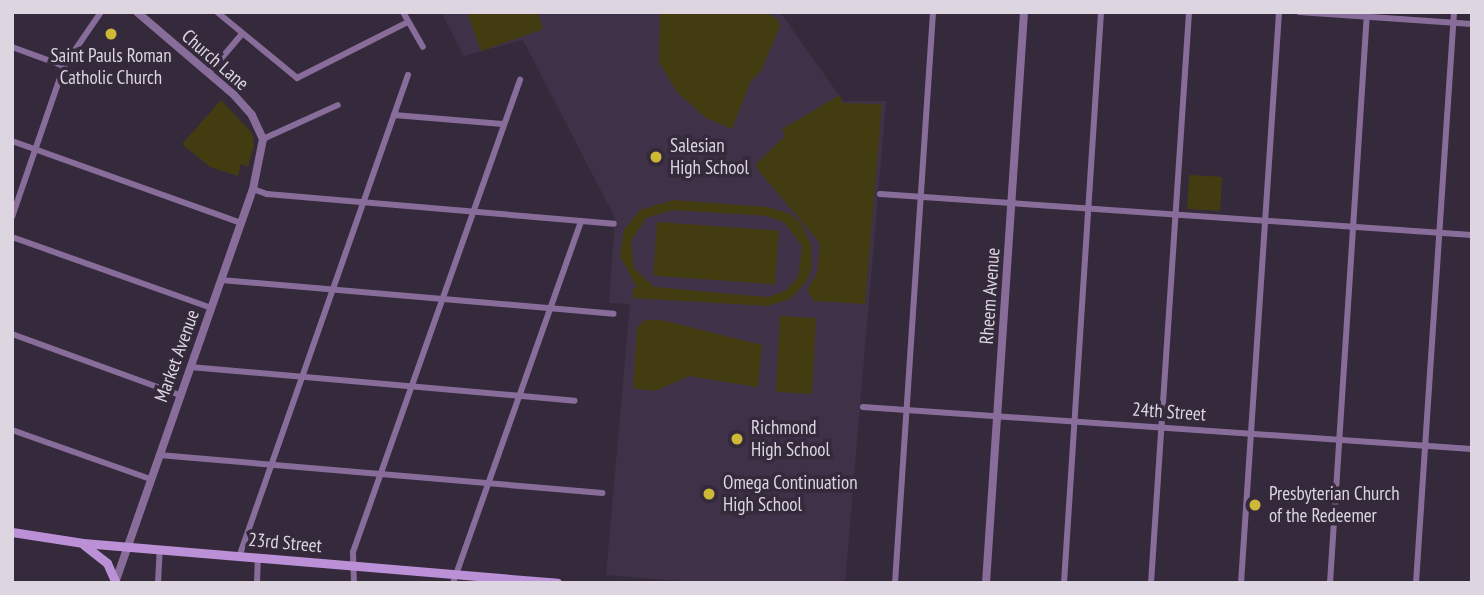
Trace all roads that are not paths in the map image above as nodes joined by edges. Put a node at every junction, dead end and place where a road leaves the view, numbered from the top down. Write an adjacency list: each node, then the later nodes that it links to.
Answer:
1 (101, 12): 19 (street)
2 (137, 12): 20 (street, Church Lane)
3 (217, 12): 16 (street)
4 (403, 12): 13 (street)
5 (933, 12): 31 (street)
6 (1024, 12): 33 (street, Rheem Avenue)
7 (1101, 12): 34 (street)
8 (1189, 12): 36 (street)
9 (1279, 12): 39 (street)
10 (1299, 12): 12 (street)
11 (1454, 12): 14 (street)
12 (1367, 15): 14 (street); 42 (street)
13 (408, 22): 16 (street); 18 (street)
14 (1453, 23): 15 (street); 43 (street)
15 (1472, 24)
16 (242, 34): 20 (street)
17 (12, 47): 19 (street)
18 (423, 47)
19 (64, 66): 28 (street)
20 (209, 73): 26 (street, Church Lane)
21 (408, 75): 24 (street)
22 (520, 80): 25 (street)
23 (338, 105): 26 (street)
24 (394, 115): 25 (street); 32 (street)
25 (503, 124): 35 (street)
26 (263, 139): 29 (street, Market Avenue)
27 (12, 141): 28 (street)
28 (35, 149): 37 (street); 40 (street)
29 (253, 189): 32 (street); 40 (street, Market Avenue)
30 (880, 194): 31 (street)
31 (921, 197): 33 (street); 60 (street)
32 (363, 202): 35 (street); 47 (street)
33 (1012, 203): 34 (street); 61 (street, Rheem Avenue)
34 (1088, 209): 36 (street); 62 (street)
35 (474, 212): 38 (street); 48 (street)
36 (1176, 216): 39 (street); 63 (street)
37 (12, 217)
38 (581, 221): 41 (street); 50 (street)
39 (1265, 221): 42 (street); 65 (street)
40 (241, 223): 46 (street, Market Avenue)
41 (614, 224)
42 (1353, 227): 43 (street); 66 (street)
43 (1439, 233): 44 (street); 67 (street)
44 (1472, 235)
45 (12, 237): 49 (street)
46 (221, 280): 47 (street); 49 (street, Market Avenue)
47 (332, 291): 48 (street); 54 (street)
48 (443, 300): 50 (street); 55 (street)
49 (211, 308): 53 (street, Market Avenue)
50 (551, 309): 51 (street); 57 (street)
51 (614, 314)
52 (12, 334): 56 (street)
53 (190, 367): 54 (street); 56 (street, Market Avenue)
54 (301, 378): 55 (street); 70 (street)
55 (412, 387): 57 (street); 71 (street)
56 (180, 395): 69 (street, Market Avenue)
57 (520, 396): 58 (street); 73 (street)
58 (575, 401)
59 (863, 407): 60 (street, 24th Street)
60 (906, 410): 61 (street, 24th Street); 89 (street)
61 (997, 415): 62 (street, 24th Street); 90 (street, Rheem Avenue)
62 (1076, 421): 63 (street, 24th Street); 91 (street)
63 (1162, 428): 65 (street, 24th Street); 92 (street)
64 (12, 430): 72 (street)
65 (1251, 433): 66 (street, 24th Street); 93 (street)
66 (1339, 439): 67 (street, 24th Street); 94 (street)
67 (1424, 444): 68 (street, 24th Street); 95 (street)
68 (1472, 449)
69 (159, 455): 70 (street); 72 (street, Market Avenue)
70 (271, 466): 71 (street); 79 (street)
71 (381, 475): 73 (street); 81 (street)
72 (150, 479): 77 (street, Market Avenue)
73 (489, 484): 74 (street); 82 (street)
74 (602, 493)
75 (12, 532): 76 (main road, 23rd Street)
76 (83, 543): 77 (main road, 23rd Street); 83 (main road)
77 (127, 547): 78 (main road, 23rd Street); 83 (street, Market Avenue)
78 (160, 550): 79 (main road, 23rd Street); 85 (street)
79 (239, 557): 80 (main road, 23rd Street)
80 (258, 558): 81 (main road, 23rd Street); 86 (street)
81 (355, 566): 82 (main road, 23rd Street); 87 (street)
82 (455, 579): 84 (main road, 23rd Street)
83 (115, 582)
84 (547, 582): 88 (main road, 23rd Street)
85 (158, 583)
86 (257, 583)
87 (354, 583)
88 (556, 583)
89 (895, 583)
90 (986, 583)
91 (1064, 583)
92 (1151, 583)
93 (1241, 583)
94 (1330, 583)
95 (1416, 583)

